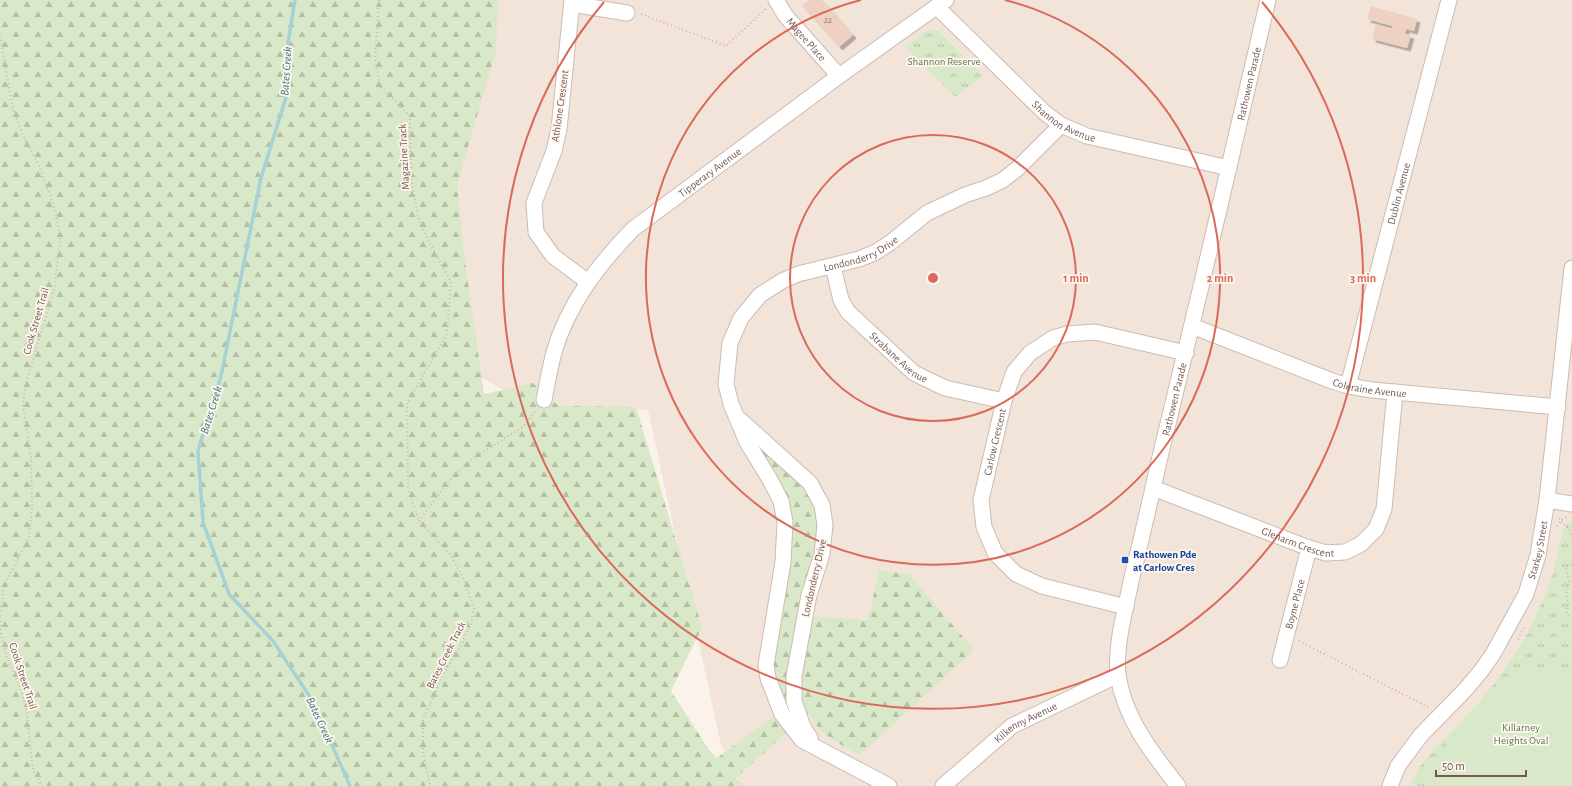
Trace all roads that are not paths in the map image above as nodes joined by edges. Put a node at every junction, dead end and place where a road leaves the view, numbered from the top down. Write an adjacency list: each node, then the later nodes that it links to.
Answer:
1 (1268, 0): 9 (street, Rathowen Parade)
2 (1449, 0): 16 (street, Dublin Avenue)
3 (572, 2): 6 (street); 12 (street, Athlone Crescent)
4 (773, 3): 7 (street, Magee Place)
5 (941, 3): 7 (street, Tipperary Avenue); 8 (street, Shannon Avenue)
6 (627, 12)
7 (839, 76): 12 (street, Tipperary Avenue)
8 (1061, 125): 9 (street, Shannon Avenue); 10 (street, Londonderry Drive)
9 (1229, 168): 13 (street, Rathowen Parade)
10 (833, 266): 19 (street, Strabane Avenue); 21 (street, Londonderry Drive)
11 (1572, 268): 15 (street, Starkey Street)
12 (588, 282): 18 (street, Tipperary Avenue)
13 (1192, 326): 14 (street, Rathowen Parade); 16 (street, Coleraine Avenue)
14 (1186, 353): 19 (street, Carlow Crescent); 22 (street, Rathowen Parade)
15 (1567, 364): 20 (street, Starkey Street)
16 (1348, 386): 17 (street, Coleraine Avenue)
17 (1395, 392): 20 (street, Coleraine Avenue); 25 (street, Glenarm Crescent)
18 (544, 400)
19 (1004, 401): 26 (street, Carlow Crescent)
20 (1558, 407): 23 (street, Starkey Street)
21 (736, 415): 29 (street, Londonderry Drive); 29 (street, Londonderry Drive)
22 (1153, 488): 25 (street, Glenarm Crescent); 26 (street, Rathowen Parade)
23 (1547, 500): 24 (street); 33 (street, Starkey Street)
24 (1572, 504)
25 (1309, 548): 27 (street, Boyne Place)
26 (1126, 607): 28 (street, Rathowen Parade)
27 (1280, 660)
28 (1118, 675): 31 (street, Kilkenny Avenue); 32 (street, Rathowen Parade)
29 (816, 747): 30 (street, Londonderry Drive)
30 (889, 786)
31 (943, 786)
32 (1178, 786)
33 (1390, 786)

